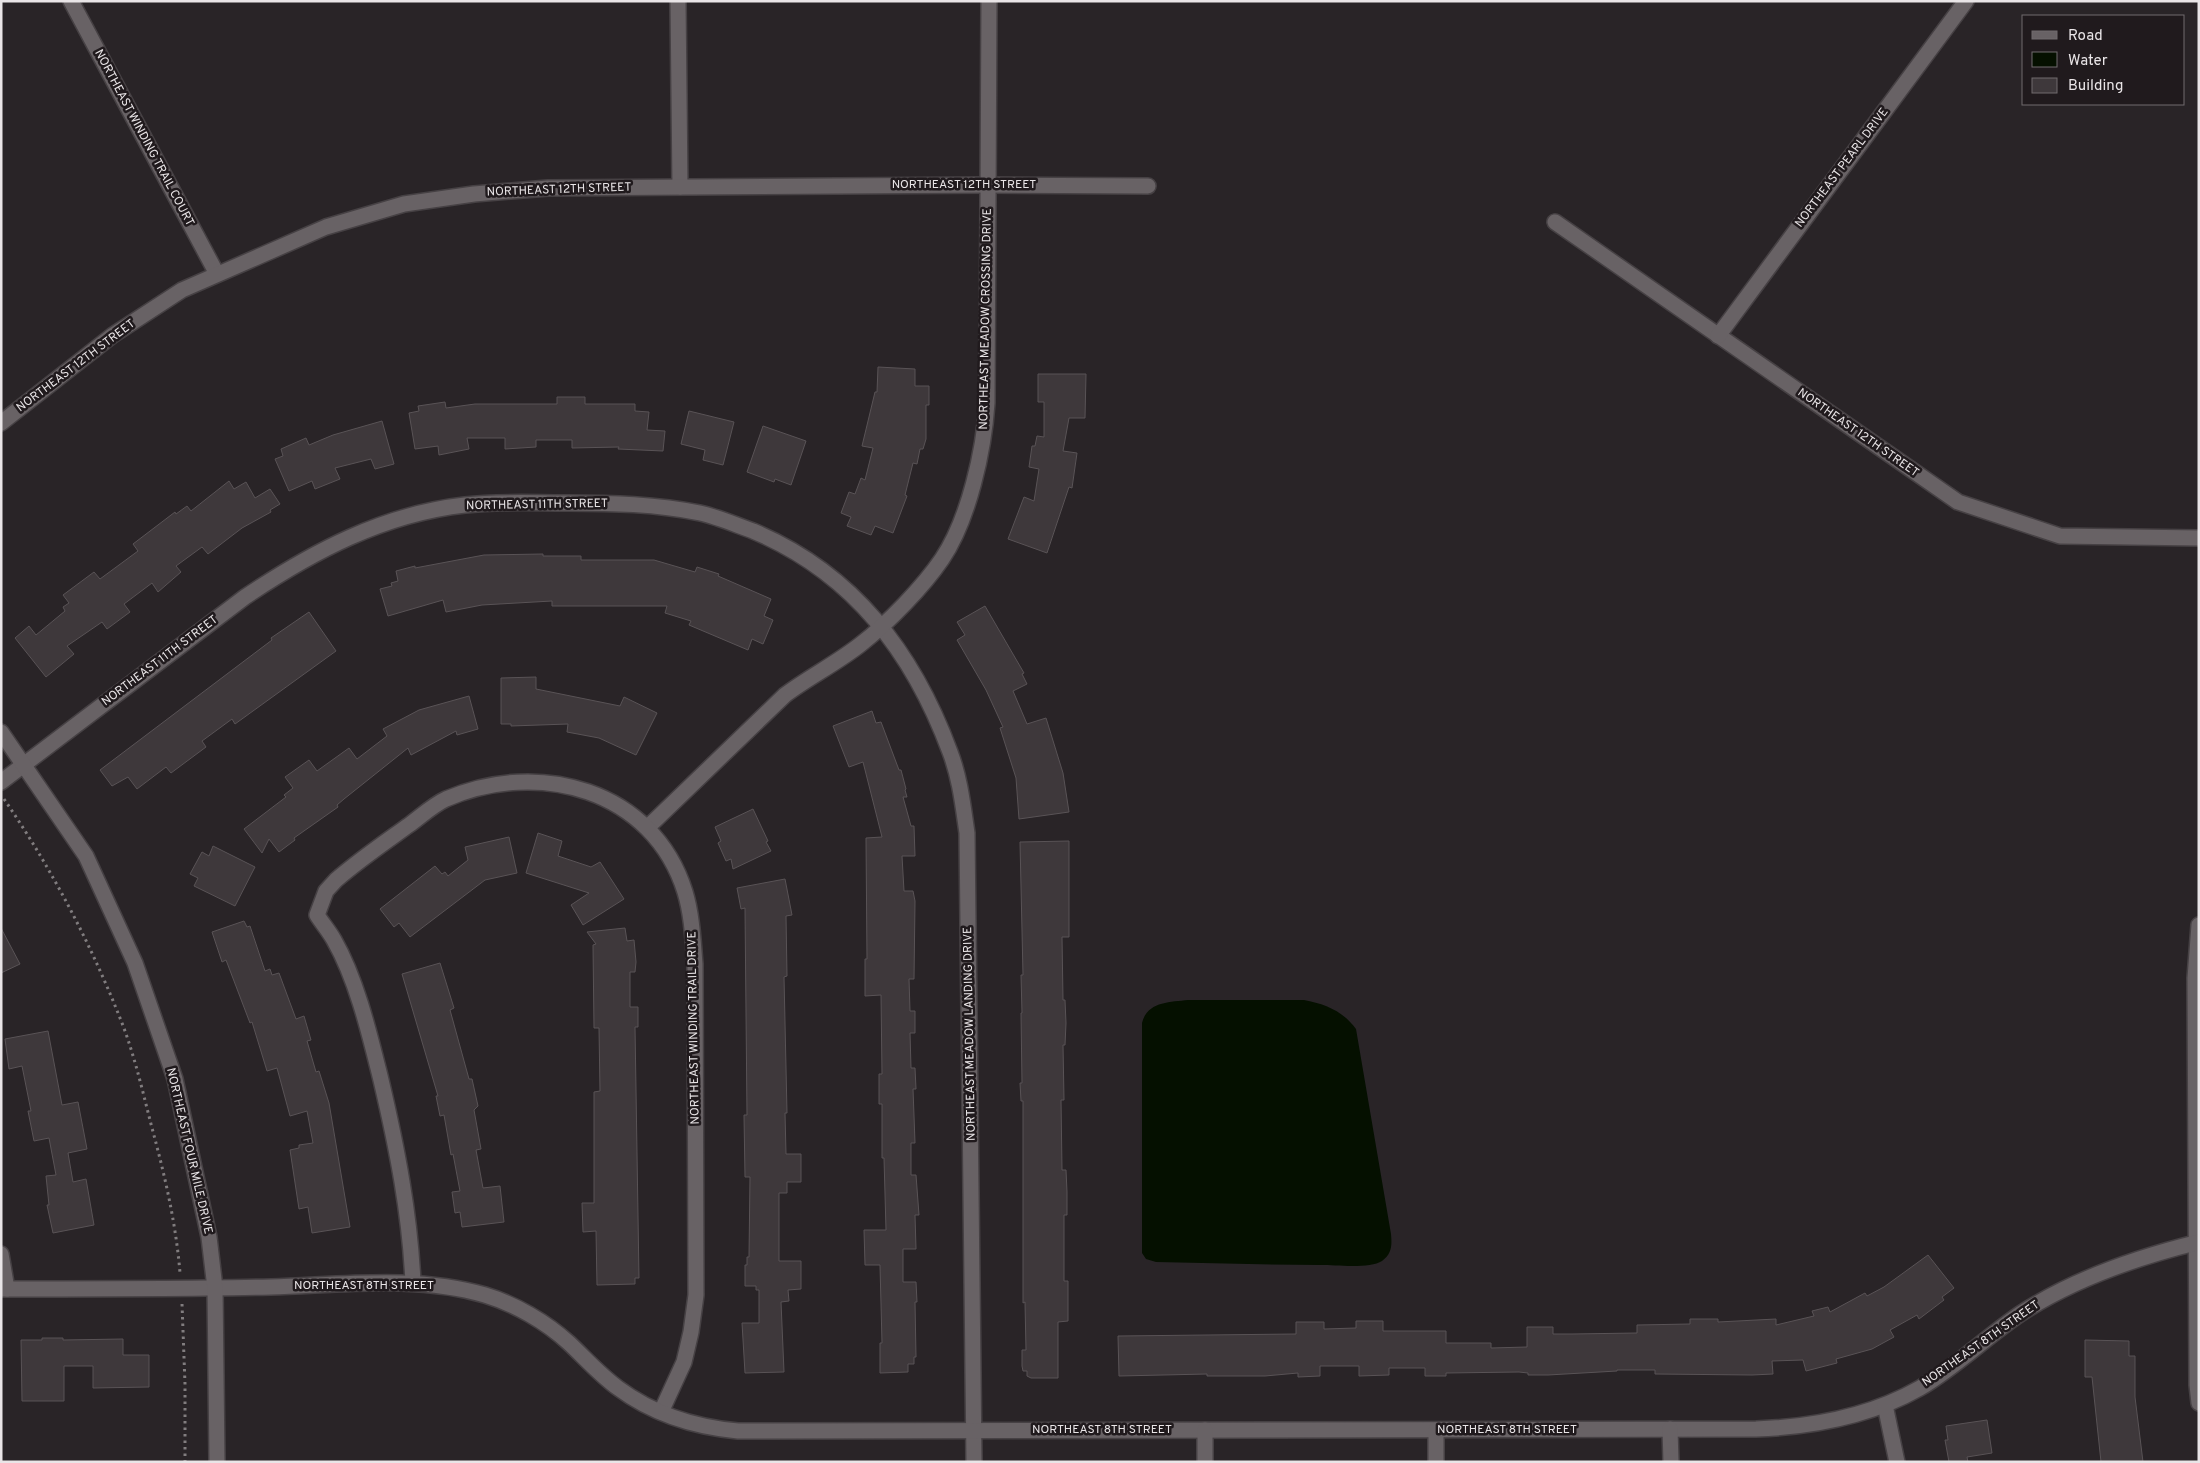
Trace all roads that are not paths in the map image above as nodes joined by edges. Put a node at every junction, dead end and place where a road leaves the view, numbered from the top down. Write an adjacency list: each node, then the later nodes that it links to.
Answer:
1 (71, 1): 9 (street, NORTHEAST WINDING TRAIL COURT)
2 (678, 1): 7 (street)
3 (989, 1): 5 (street, NORTHEAST MEADOW CROSSING DRIVE)
4 (1966, 1): 10 (street, NORTHEAST PEARL DRIVE)
5 (988, 185): 6 (street, NORTHEAST 12TH STREET); 7 (street, NORTHEAST 12TH STREET); 13 (street, NORTHEAST MEADOW CROSSING DRIVE)
6 (1148, 186)
7 (680, 187): 9 (street, NORTHEAST 12TH STREET)
8 (1555, 222): 10 (street, NORTHEAST 12TH STREET)
9 (217, 274): 11 (street, NORTHEAST 12TH STREET)
10 (1718, 336): 12 (street, NORTHEAST 12TH STREET)
11 (1, 423)
12 (2199, 538)
13 (882, 626): 15 (street, NORTHEAST 11TH STREET); 17 (street, NORTHEAST MEADOW CROSSING DRIVE); 28 (street, NORTHEAST MEADOW LANDING DRIVE)
14 (1, 732): 15 (street, NORTHEAST FOUR MILE DRIVE)
15 (25, 764): 16 (street, NORTHEAST 11TH STREET); 22 (street, NORTHEAST FOUR MILE DRIVE)
16 (1, 782)
17 (648, 827): 21 (street, NORTHEAST WINDING TRAIL DRIVE); 26 (street, NORTHEAST WINDING TRAIL DRIVE)
18 (2199, 925): 19 (street)
19 (2198, 1242): 24 (street); 25 (street, NORTHEAST 8TH STREET)
20 (1, 1254): 23 (street)
21 (413, 1283): 22 (street, NORTHEAST 8TH STREET); 26 (street, NORTHEAST 8TH STREET)
22 (215, 1288): 23 (street, NORTHEAST 8TH STREET); 31 (street, NORTHEAST FOUR MILE DRIVE)
23 (4, 1289)
24 (2199, 1403)
25 (1885, 1405): 27 (street, NORTHEAST 8TH STREET); 36 (street)
26 (660, 1412): 28 (street, NORTHEAST 8TH STREET)
27 (1670, 1429): 30 (street, NORTHEAST 8TH STREET); 35 (street)
28 (974, 1430): 29 (street, NORTHEAST 8TH STREET); 32 (street, NORTHEAST MEADOW LANDING DRIVE)
29 (1205, 1430): 30 (street, NORTHEAST 8TH STREET); 33 (street)
30 (1436, 1430): 34 (street)
31 (217, 1462)
32 (974, 1462)
33 (1205, 1462)
34 (1436, 1462)
35 (1671, 1462)
36 (1897, 1462)

